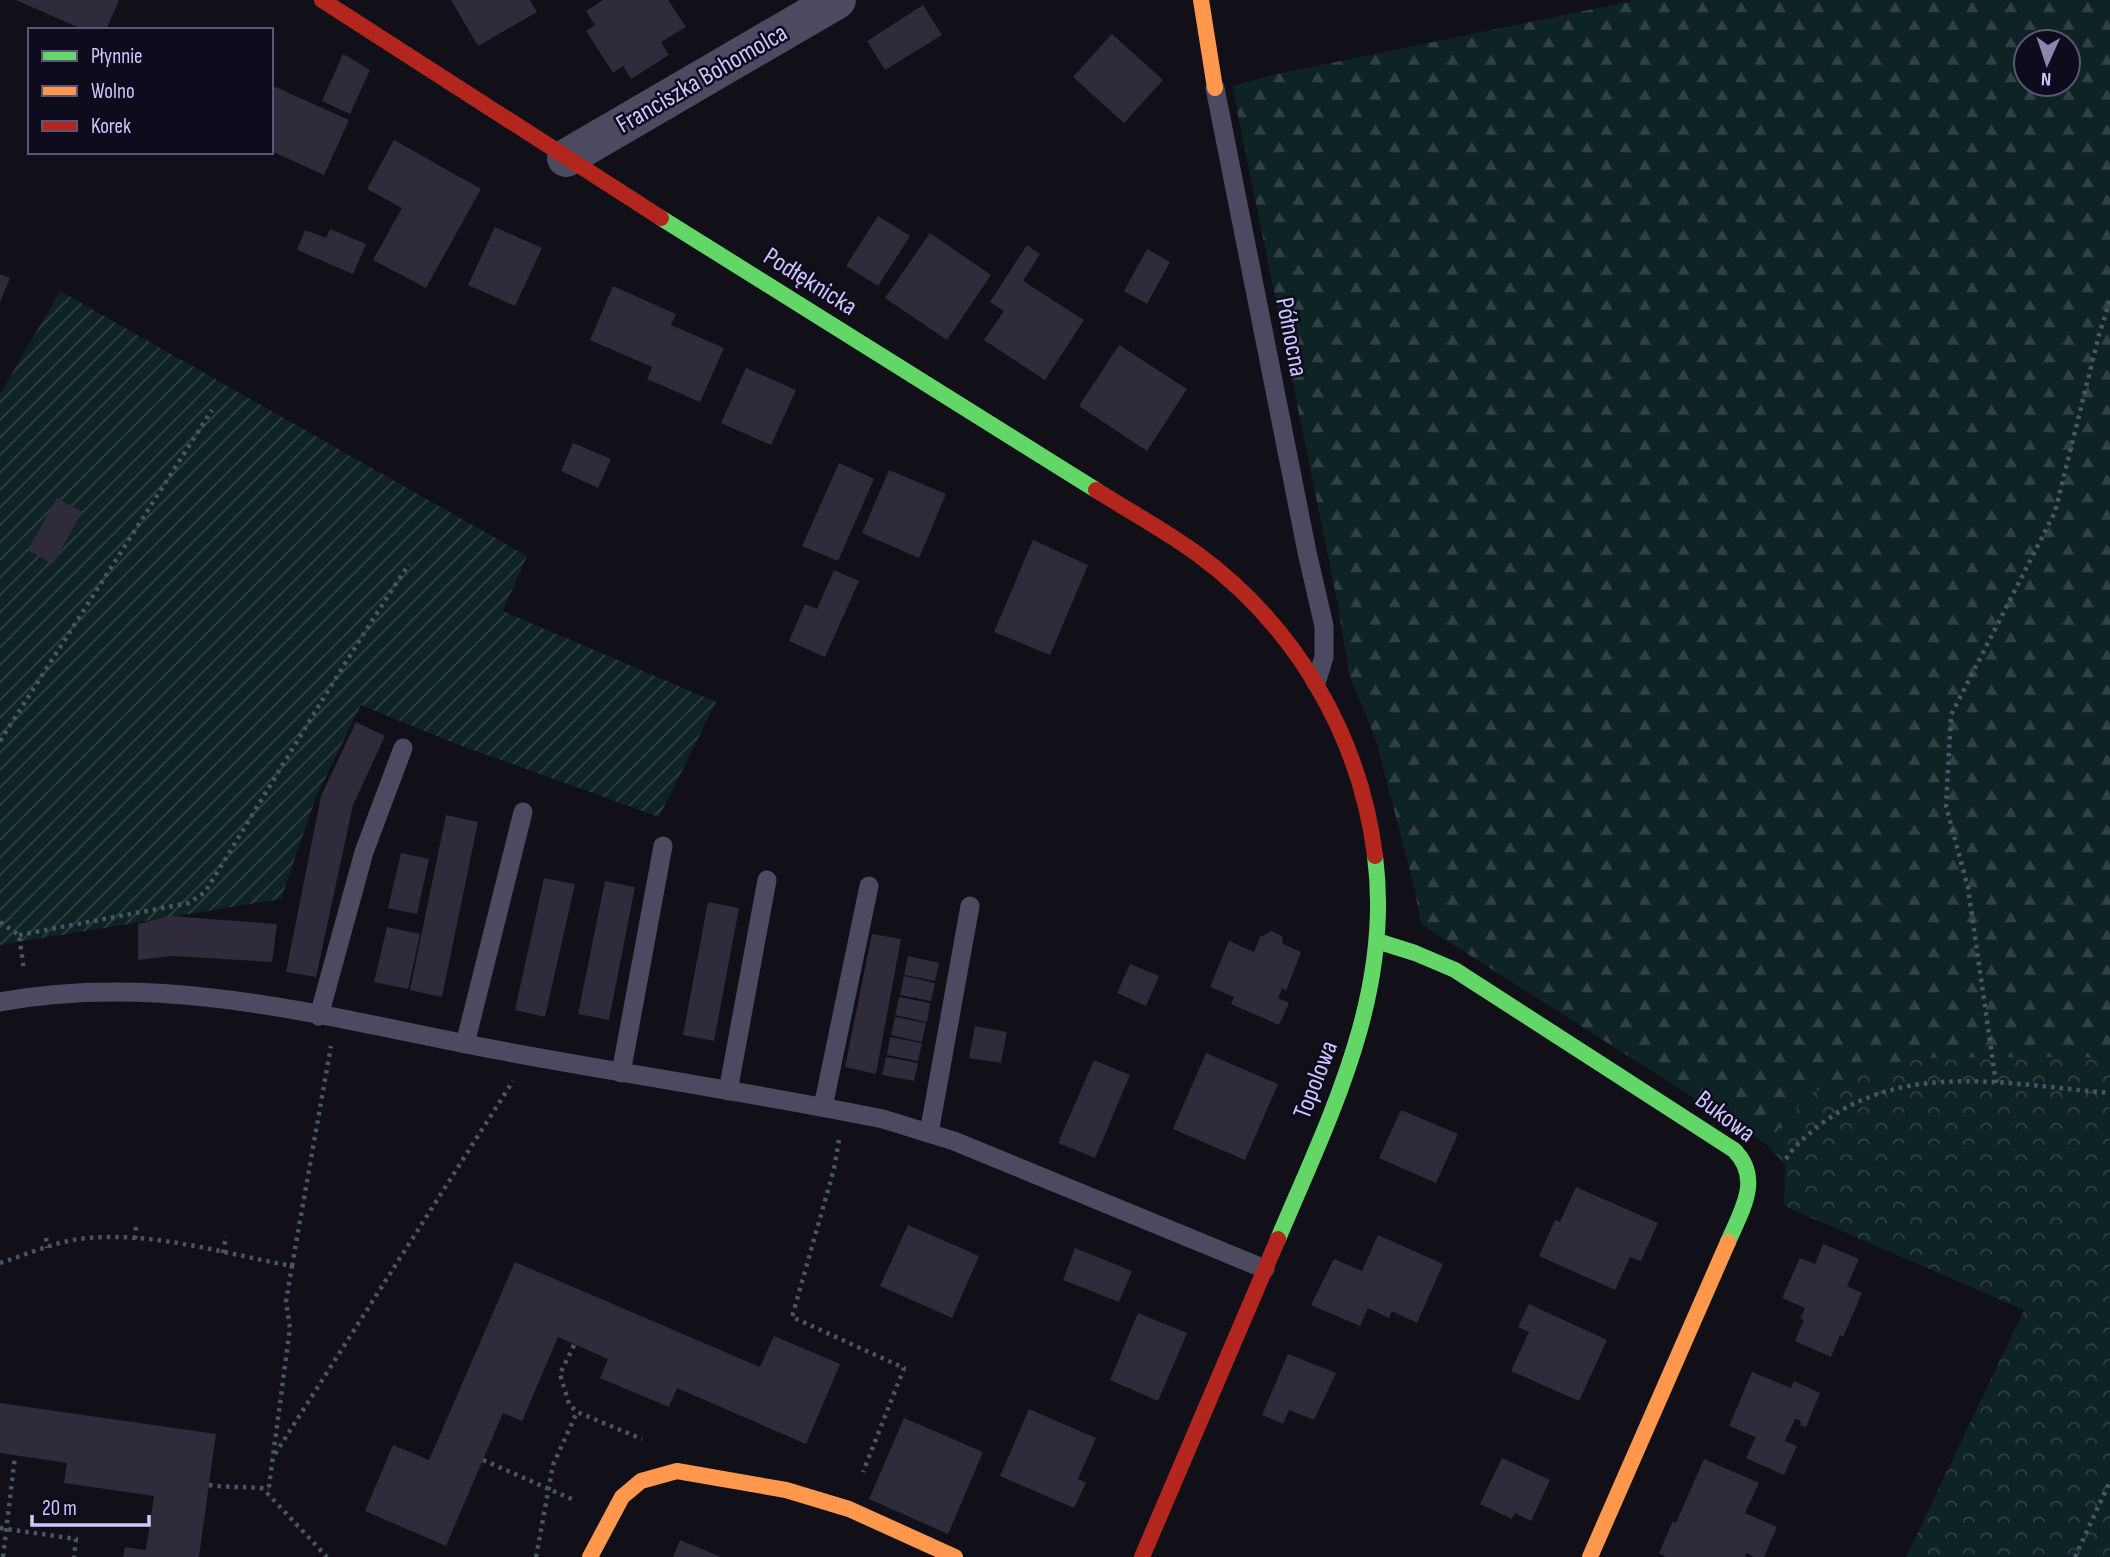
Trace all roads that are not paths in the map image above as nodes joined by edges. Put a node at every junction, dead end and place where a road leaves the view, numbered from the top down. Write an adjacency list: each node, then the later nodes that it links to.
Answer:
1 (322, 0): 5 (street, Podłęknicka)
2 (837, 0): 5 (street, Franciszka Bohomolca)
3 (1201, 0): 4 (street, Północna)
4 (1215, 88): 7 (lane, Północna)
5 (566, 158): 6 (street, Podłęknicka)
6 (1265, 616): 7 (street, Topolowa)
7 (1316, 683): 14 (street, Topolowa)
8 (403, 748): 16 (lane)
9 (523, 812): 17 (lane)
10 (663, 846): 18 (lane)
11 (767, 880): 19 (lane)
12 (869, 886): 20 (lane)
13 (970, 906): 21 (lane)
14 (1377, 941): 22 (street, Topolowa); 26 (street, Bukowa)
15 (0, 1002): 16 (lane)
16 (328, 1017): 17 (lane)
17 (465, 1044): 18 (lane)
18 (621, 1073): 19 (lane)
19 (728, 1091): 20 (lane)
20 (823, 1107): 21 (lane)
21 (929, 1133): 22 (lane)
22 (1265, 1269): 25 (street, Topolowa)
23 (590, 1557): 24 (street)
24 (955, 1557)
25 (1142, 1557)
26 (1590, 1557)

